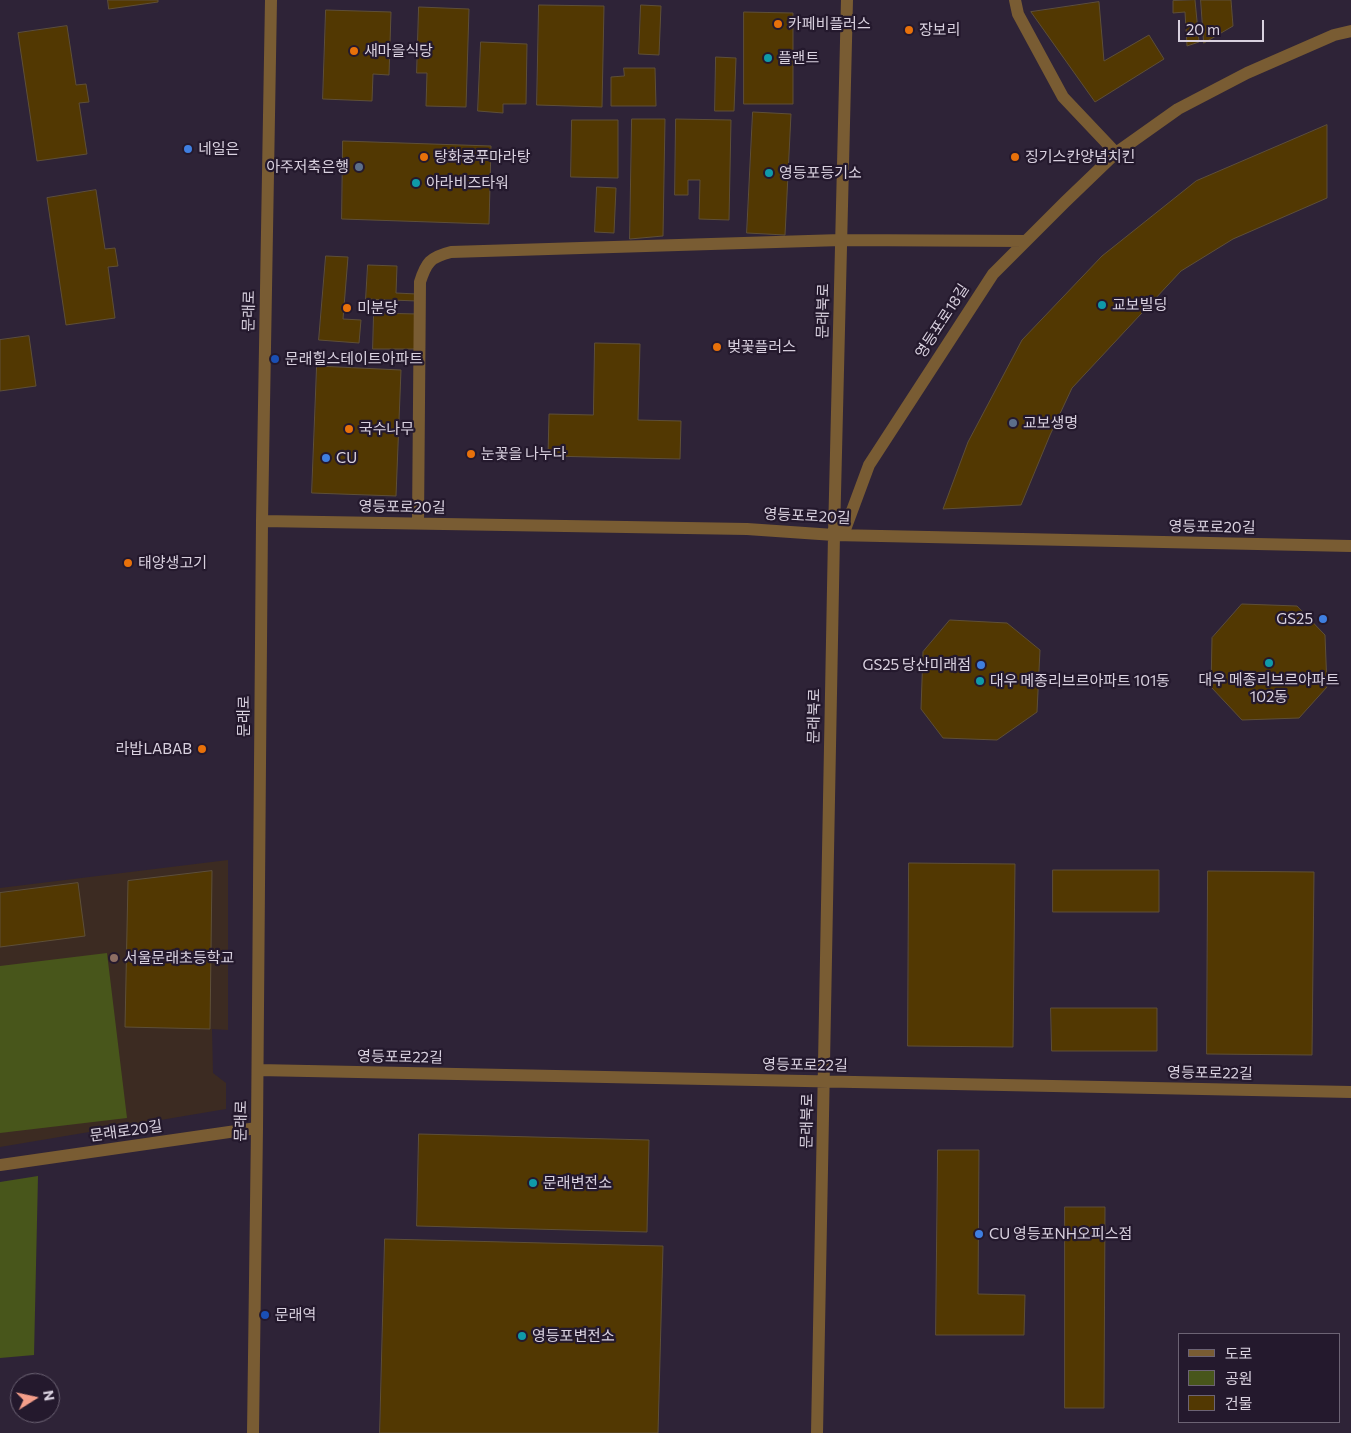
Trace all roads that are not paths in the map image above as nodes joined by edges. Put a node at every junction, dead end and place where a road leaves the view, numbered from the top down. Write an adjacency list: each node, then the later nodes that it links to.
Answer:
1 (271, 0): 8 (street, 문래로)
2 (847, 0): 6 (street, 문래북로)
3 (1014, 0): 5 (street)
4 (1351, 31): 5 (street, 영등포로18길)
5 (1116, 153): 7 (street, 영등포로18길)
6 (841, 240): 7 (street); 9 (street); 10 (street, 문래북로)
7 (1026, 241): 10 (street, 영등포로18길)
8 (262, 520): 9 (street, 영등포로20길); 12 (street, 문래로)
9 (418, 523): 10 (street, 영등포로20길)
10 (834, 534): 11 (street, 영등포로20길); 13 (street, 문래북로)
11 (1351, 546)
12 (258, 1070): 13 (street, 영등포로22길); 15 (street, 문래로)
13 (824, 1082): 14 (street, 영등포로22길); 18 (street, 문래북로)
14 (1351, 1092)
15 (257, 1128): 16 (street, 문래로20길); 17 (street, 문래로)
16 (0, 1166)
17 (253, 1433)
18 (817, 1433)

